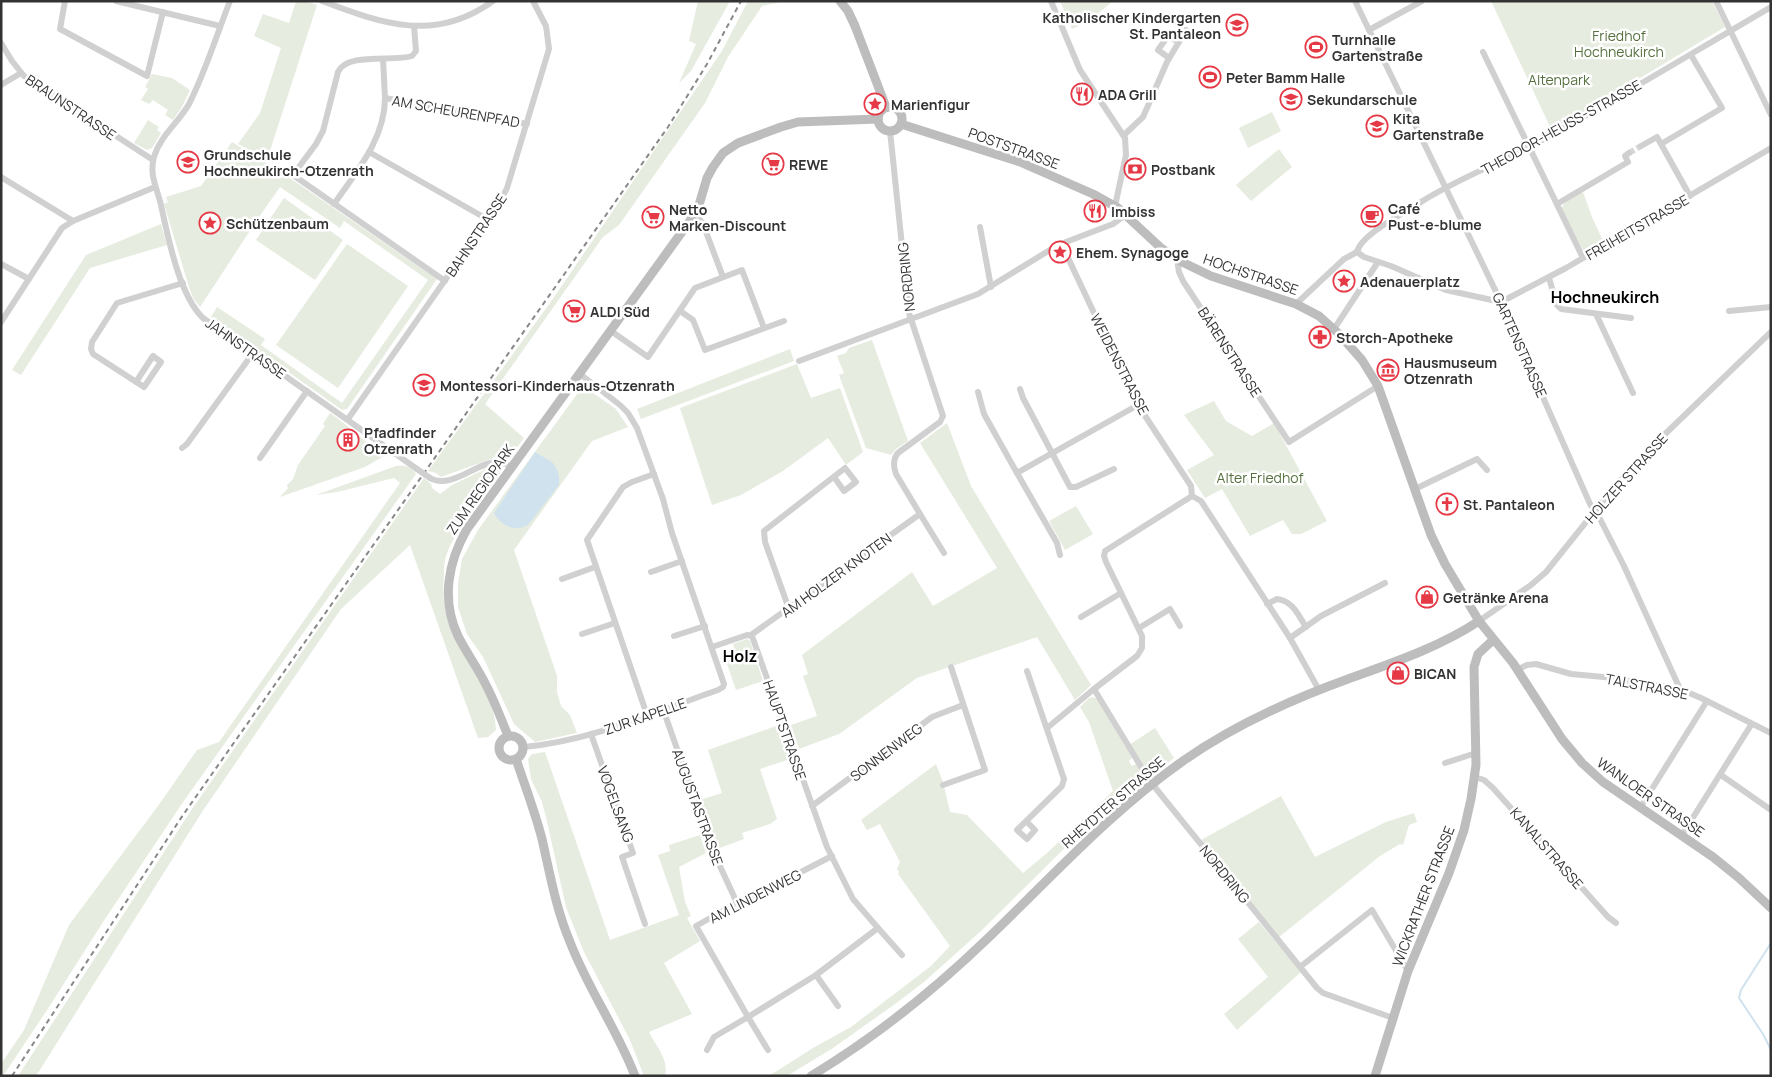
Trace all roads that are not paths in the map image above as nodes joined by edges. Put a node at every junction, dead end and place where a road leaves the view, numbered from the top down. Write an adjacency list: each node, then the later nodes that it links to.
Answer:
1 (65, 1): 13 (street)
2 (116, 1): 13 (street)
3 (230, 1): 14 (street)
4 (322, 1): 15 (street)
5 (493, 1): 15 (street)
6 (533, 1): 31 (street, BAHNSTRASSE)
7 (840, 1): 28 (street)
8 (1051, 1): 34 (street)
9 (1355, 1): 17 (street, GARTENSTRASSE)
10 (1422, 1): 17 (street)
11 (1716, 1): 18 (street)
12 (1771, 7): 18 (street, THEODOR-HEUSS-STRASSE)
13 (163, 12): 14 (street)
14 (220, 26): 41 (street)
15 (414, 26): 24 (street)
16 (1186, 30): 19 (street)
17 (1369, 30): 44 (street, GARTENSTRASSE)
18 (1730, 31): 22 (street, THEODOR-HEUSS-STRASSE); 29 (street)
19 (1178, 42): 23 (street); 23 (street)
20 (1, 43): 25 (street, BRAUNSTRASSE)
21 (1483, 52): 37 (street)
22 (1690, 55): 35 (street); 37 (street, THEODOR-HEUSS-STRASSE)
23 (1169, 58): 34 (street)
24 (383, 59): 27 (street, AM SCHEURENPFAD); 46 (street)
25 (21, 73): 26 (street); 41 (street, BRAUNSTRASSE)
26 (1, 84)
27 (385, 98): 31 (street, AM SCHEURENPFAD); 39 (street, AM SCHEURENPFAD)
28 (886, 107): 30 (street); 32 (street)
29 (1771, 116)
30 (878, 119): 33 (street); 49 (street, ZUM REGIOPARK)
31 (528, 124): 51 (street, BAHNSTRASSE)
32 (901, 124): 33 (street); 48 (street, POSTSTRASSE)
33 (890, 131): 73 (street, NORDRING)
34 (1124, 135): 48 (street)
35 (1661, 144): 36 (street); 45 (street)
36 (1641, 146)
37 (1529, 147): 44 (street, THEODOR-HEUSS-STRASSE); 47 (street)
38 (1771, 148): 45 (street, FREIHEITSTRASSE)
39 (369, 152): 46 (street, AM SCHEURENPFAD); 51 (street)
40 (1629, 153): 47 (street)
41 (153, 160): 43 (street, JAHNSTRASSE)
42 (1, 177): 52 (street)
43 (155, 187): 52 (street); 64 (street, JAHNSTRASSE)
44 (1446, 188): 55 (street, THEODOR-HEUSS-STRASSE); 66 (street, GARTENSTRASSE)
45 (1690, 196): 56 (street, FREIHEITSTRASSE)
46 (334, 204): 63 (street)
47 (1557, 204): 56 (street)
48 (1115, 206): 50 (street, HOCHSTRASSE)
49 (695, 214): 60 (street); 78 (street, ZUM REGIOPARK)
50 (1125, 215): 54 (street); 57 (street, HOCHSTRASSE)
51 (487, 219): 63 (street, BAHNSTRASSE)
52 (73, 221): 62 (street)
53 (980, 227): 65 (street)
54 (1062, 243): 65 (street); 89 (street, WEIDENSTRASSE)
55 (1357, 252): 58 (street); 67 (street)
56 (1583, 258): 61 (street, FREIHEITSTRASSE)
57 (1177, 259): 67 (street, HOCHSTRASSE); 84 (street, BÄRENSTRASSE)
58 (1378, 262): 66 (street); 77 (street)
59 (1, 264): 62 (street)
60 (723, 277): 70 (street); 76 (street)
61 (1549, 278): 66 (street, FREIHEITSTRASSE); 71 (street)
62 (29, 279): 75 (street)
63 (445, 281): 90 (street, BAHNSTRASSE)
64 (182, 283): 80 (street, JAHNSTRASSE); 83 (street)
65 (991, 287): 73 (street)
66 (1501, 302): 102 (street, GARTENSTRASSE)
67 (1296, 304): 77 (street, HOCHSTRASSE)
68 (1771, 307): 69 (street)
69 (1729, 310)
70 (680, 311): 76 (street); 78 (street)
71 (1596, 314): 72 (street); 88 (street)
72 (1630, 318)
73 (910, 320): 81 (street); 103 (street, NORDRING)
74 (784, 321): 76 (street)
75 (1, 322)
76 (764, 328)
77 (1334, 329): 84 (street, HOCHSTRASSE)
78 (611, 331): 82 (street, ZUM REGIOPARK)
79 (1771, 332): 102 (street, HOLZER STRASSE)
80 (253, 353): 86 (street, JAHNSTRASSE); 91 (street)
81 (798, 361)
82 (580, 374): 94 (street, ZUM REGIOPARK); 98 (street)
83 (136, 382): 83 (street)
84 (1378, 386): 100 (street, HOCHSTRASSE)
85 (1020, 389): 92 (street)
86 (307, 391): 90 (street, JAHNSTRASSE); 93 (street)
87 (978, 392): 97 (street)
88 (1633, 393)
89 (1138, 406): 92 (street); 101 (street, WEIDENSTRASSE)
90 (348, 419): 94 (street, JAHNSTRASSE, bridge)
91 (182, 448)
92 (1052, 454): 95 (street); 97 (street)
93 (260, 458)
94 (512, 467): 141 (street, ZUM REGIOPARK)
95 (1114, 469)
96 (1487, 470): 100 (street)
97 (1017, 473): 105 (street)
98 (654, 474): 106 (street); 107 (street)
99 (834, 477): 113 (street)
100 (1415, 489): 115 (street, HOCHSTRASSE)
101 (1192, 496): 111 (street); 112 (street, WEIDENSTRASSE)
102 (1595, 510): 115 (street, HOLZER STRASSE); 132 (street, GARTENSTRASSE)
103 (920, 514): 104 (street); 113 (street, AM HOLZER KNOTEN)
104 (944, 553)
105 (1060, 555)
106 (682, 561): 108 (street); 117 (street)
107 (596, 567): 109 (street); 116 (street)
108 (651, 572)
109 (562, 579)
110 (1385, 583): 119 (street)
111 (1121, 593): 114 (street); 120 (street)
112 (1268, 604): 119 (street); 124 (street, WEIDENSTRASSE)
113 (789, 609): 122 (street, AM HOLZER KNOTEN)
114 (1081, 617)
115 (1479, 620): 125 (street, WANLOER STRASSE); 131 (street, RHEYDTER STRASSE)
116 (615, 623): 121 (street); 136 (street)
117 (705, 626): 123 (street); 126 (street)
118 (1180, 626): 120 (street)
119 (1306, 627): 124 (street)
120 (1139, 628): 130 (street)
121 (582, 634)
122 (751, 635): 126 (street); 150 (street, HAUPTSTRASSE)
123 (674, 636)
124 (1290, 638): 131 (street, WEIDENSTRASSE)
125 (1493, 640): 128 (street, WANLOER STRASSE); 143 (street, WICKRATHER STRASSE)
126 (712, 647): 135 (street, ZUR KAPELLE)
127 (951, 667): 134 (street)
128 (1517, 670): 132 (street, TALSTRASSE); 151 (street, WANLOER STRASSE)
129 (1028, 671): 138 (street)
130 (1094, 689): 138 (street); 148 (street, NORDRING)
131 (1319, 690): 148 (street, RHEYDTER STRASSE)
132 (1680, 690): 133 (street, TALSTRASSE)
133 (1707, 701): 137 (street, TALSTRASSE); 151 (street)
134 (963, 705): 149 (street); 150 (street, SONNENWEG)
135 (663, 710): 136 (street, ZUR KAPELLE); 156 (street, AUGUSTASTRASSE)
136 (647, 715): 140 (street, ZUR KAPELLE)
137 (1752, 724): 139 (street, TALSTRASSE); 146 (street)
138 (1047, 728): 153 (street)
139 (1771, 733)
140 (591, 734): 142 (street, ZUR KAPELLE); 159 (street, VOGELSANG)
141 (508, 736): 142 (street); 144 (street)
142 (524, 746): 144 (street)
143 (1476, 753): 145 (street); 147 (street, WICKRATHER STRASSE)
144 (516, 759): 170 (street)
145 (1445, 763)
146 (1721, 775): 152 (street); 154 (street)
147 (1475, 777): 158 (street, KANALSTRASSE); 163 (street, WICKRATHER STRASSE)
148 (1152, 784): 162 (street, NORDRING); 171 (street, RHEYDTER STRASSE)
149 (943, 785)
150 (812, 806): 155 (street, HAUPTSTRASSE)
151 (1640, 808): 154 (street, WANLOER STRASSE)
152 (1771, 810)
153 (1026, 821)
154 (1682, 836): 157 (street, WANLOER STRASSE)
155 (832, 856): 156 (street, AM LINDENWEG); 160 (street)
156 (737, 903): 166 (street, AM LINDENWEG)
157 (1771, 908)
158 (1616, 923)
159 (645, 924)
160 (878, 928): 161 (street); 164 (street)
161 (902, 955)
162 (1300, 967): 163 (street); 167 (street, NORDRING)
163 (1408, 971): 167 (street, WICKRATHER STRASSE)
164 (816, 975): 165 (street); 166 (street)
165 (838, 1006)
166 (748, 1017): 168 (street); 169 (street, AM LINDENWEG)
167 (1393, 1018): 172 (street, WICKRATHER STRASSE)
168 (707, 1050)
169 (768, 1050)
170 (635, 1076)
171 (811, 1076)
172 (1375, 1076)

